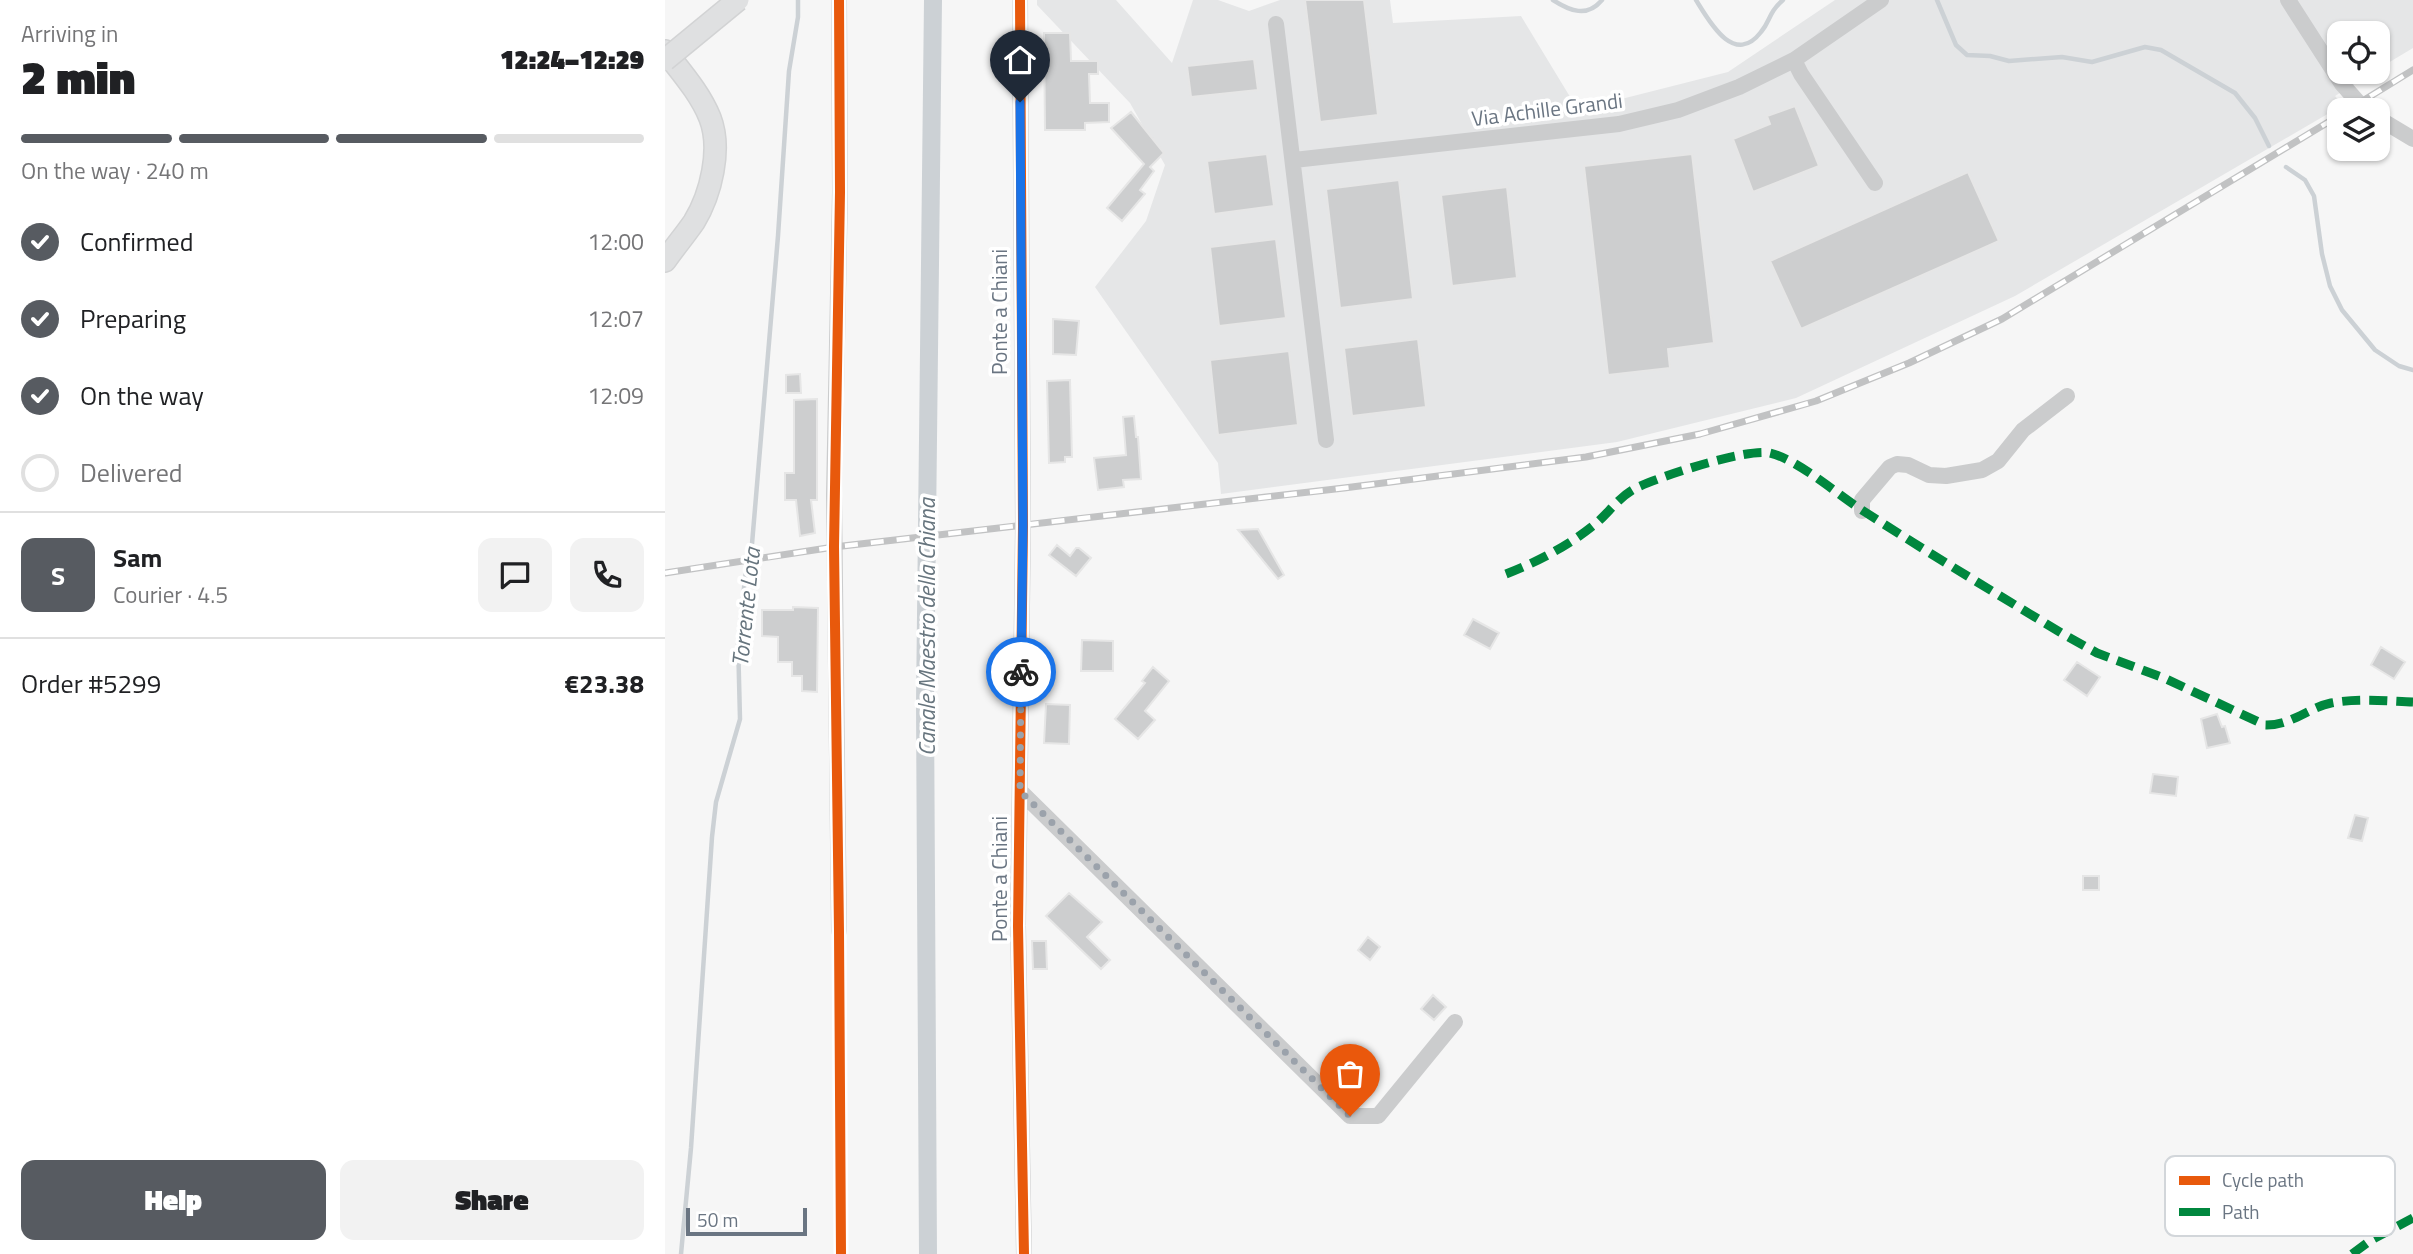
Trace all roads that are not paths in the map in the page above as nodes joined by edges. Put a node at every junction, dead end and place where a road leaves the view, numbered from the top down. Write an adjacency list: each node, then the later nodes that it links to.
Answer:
1 (738, 0): 8 (main road, bridge)
2 (839, 0): 20 (street)
3 (1020, 0): 19 (street, Ponte a Chiani)
4 (1881, 0): 9 (street, Via Achille Grandi)
5 (2288, 0): 10 (street)
6 (1276, 23): 13 (street)
7 (665, 51): 15 (main road)
8 (665, 60)
9 (1794, 60): 13 (street, Via Achille Grandi); 14 (street)
10 (2354, 98)
11 (2390, 125): 12 (street)
12 (2413, 139)
13 (1294, 160): 17 (street)
14 (1875, 183)
15 (665, 261)
16 (2067, 396): 18 (street)
17 (1325, 439)
18 (1862, 511)
19 (1020, 791): 21 (street); 22 (street, Ponte a Chiani)
20 (839, 931)
21 (1455, 1022)
22 (1024, 1250): 23 (street)
23 (1040, 1254)

